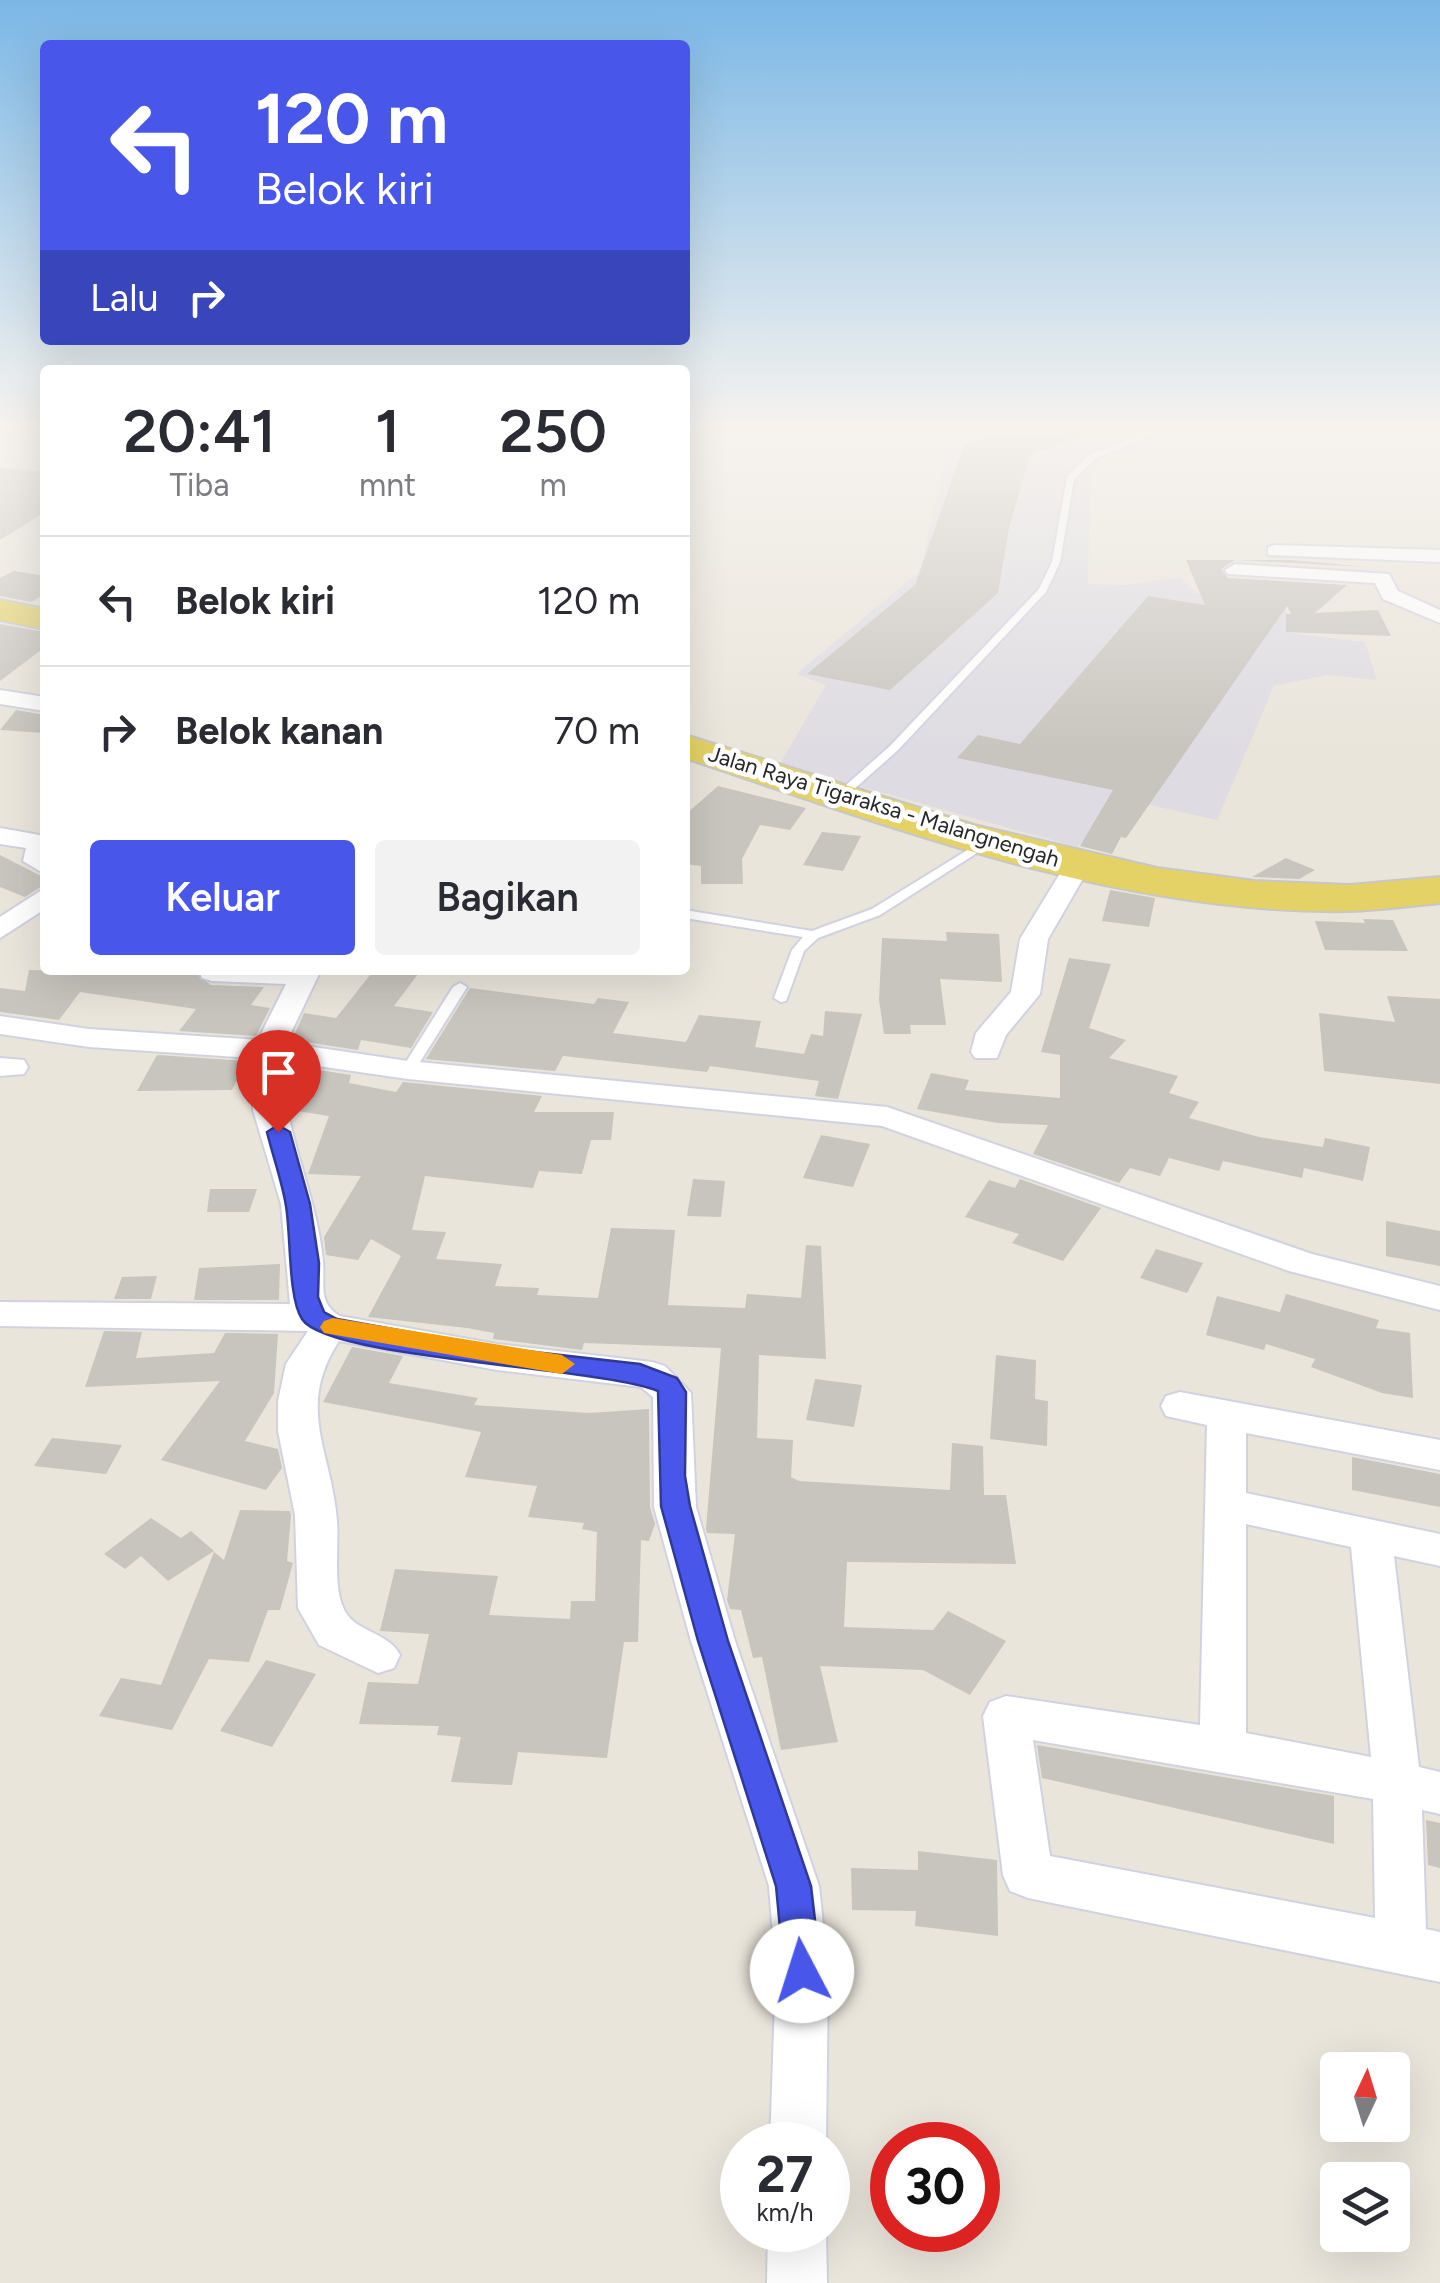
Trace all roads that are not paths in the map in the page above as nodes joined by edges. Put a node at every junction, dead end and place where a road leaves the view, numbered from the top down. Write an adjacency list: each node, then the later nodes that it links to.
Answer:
1 (1060, 536): 13 (lane)
2 (1261, 550): 3 (street)
3 (1382, 554): 4 (street); 6 (street)
4 (1440, 556)
5 (1236, 570): 6 (street)
6 (1382, 578): 8 (street)
7 (0, 610): 9 (main road)
8 (1440, 617)
9 (40, 618)
10 (0, 697): 11 (street)
11 (40, 699)
12 (690, 752): 13 (main road, Jalan Raya Tigaraksa - Malangnengah)
13 (840, 796): 15 (main road, Jalan Raya Tigaraksa - Malangnengah)
14 (0, 836): 16 (street)
15 (989, 841): 17 (main road, Jalan Raya Tigaraksa - Malangnengah); 22 (lane)
16 (40, 848)
17 (1079, 863): 18 (main road, Jalan Raya Tigaraksa - Malangnengah); 28 (street)
18 (1440, 890)
19 (40, 900): 21 (street)
20 (690, 915): 22 (lane)
21 (0, 930)
22 (813, 934): 25 (lane)
23 (305, 975): 27 (street)
24 (460, 987): 29 (lane)
25 (780, 998)
26 (0, 1026): 27 (street)
27 (268, 1050): 29 (street); 32 (street)
28 (986, 1052)
29 (408, 1070): 30 (street)
30 (1440, 1298)
31 (0, 1314): 32 (street)
32 (322, 1322): 39 (street); 43 (street)
33 (1180, 1406): 34 (street)
34 (1227, 1415): 35 (street); 36 (street)
35 (1440, 1455)
36 (1225, 1504): 37 (street); 40 (street)
37 (1371, 1538): 38 (street); 41 (street)
38 (1440, 1550)
39 (378, 1655)
40 (1223, 1748): 41 (street); 42 (street)
41 (1418, 1788): 42 (street)
42 (1420, 1952)
43 (799, 2122)
44 (798, 2252): 45 (street)
45 (797, 2283)

